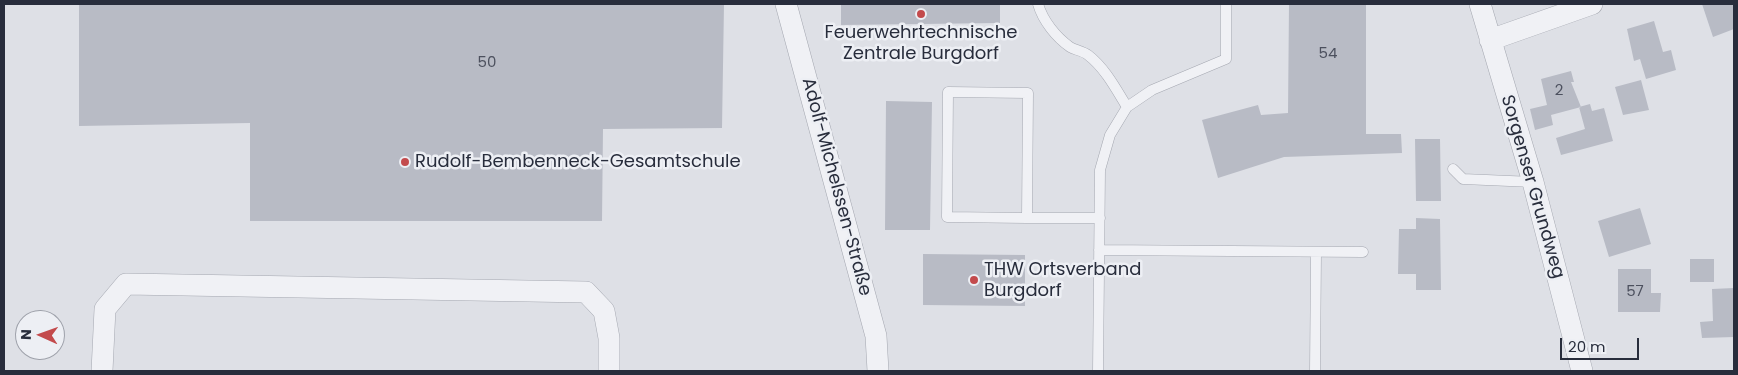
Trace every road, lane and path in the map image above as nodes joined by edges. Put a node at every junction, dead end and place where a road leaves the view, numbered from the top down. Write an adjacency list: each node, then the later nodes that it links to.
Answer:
1 (786, 4): 17 (street, Adolf-Michelssen-Straße)
2 (1038, 4): 7 (lane)
3 (1226, 4): 7 (lane)
4 (1480, 4): 6 (street, Sorgenser Grundweg)
5 (1592, 4): 6 (street)
6 (1490, 40): 9 (street, Sorgenser Grundweg)
7 (1126, 108): 11 (lane)
8 (1454, 169): 9 (lane)
9 (1534, 182): 20 (street, Sorgenser Grundweg)
10 (1027, 218): 10 (lane); 11 (lane)
11 (1100, 218): 12 (lane)
12 (1099, 250): 13 (lane); 18 (lane)
13 (1316, 252): 14 (lane); 19 (lane)
14 (1363, 252)
15 (102, 371): 16 (street)
16 (609, 371)
17 (878, 371)
18 (1098, 371)
19 (1315, 371)
20 (1582, 371)

